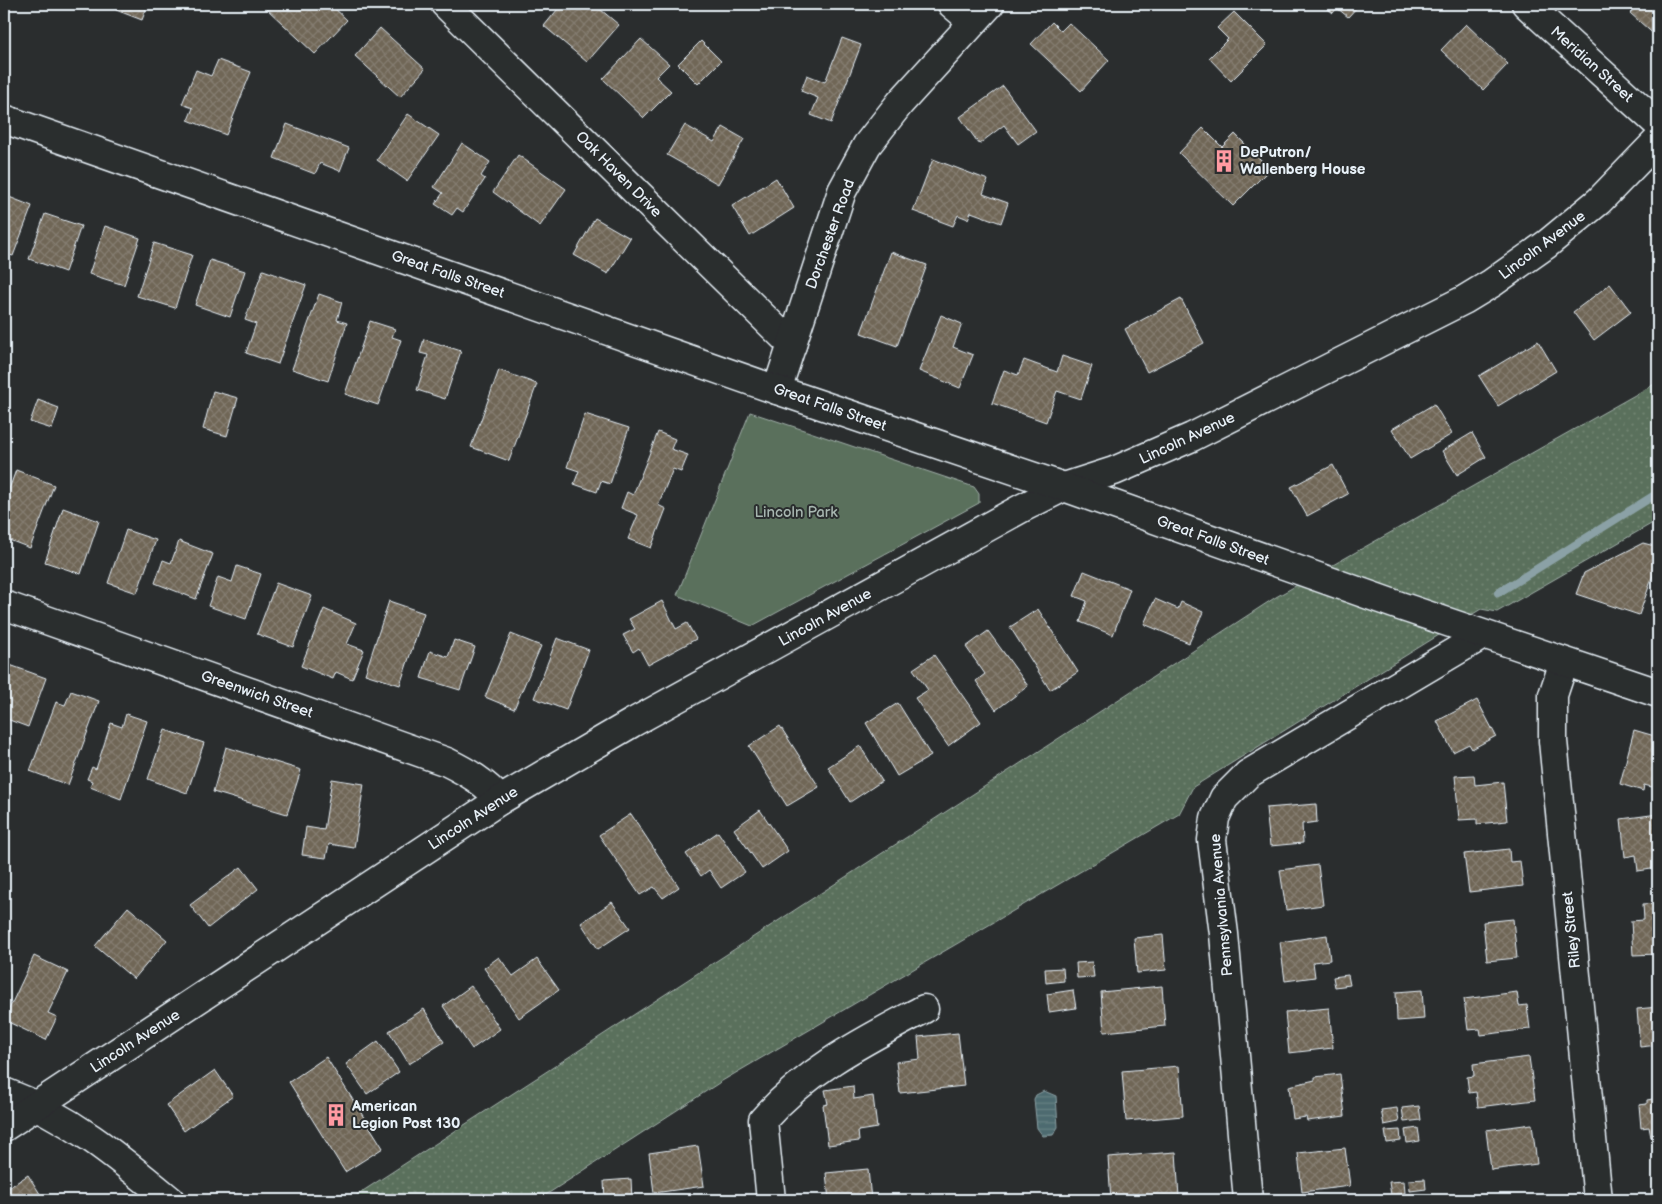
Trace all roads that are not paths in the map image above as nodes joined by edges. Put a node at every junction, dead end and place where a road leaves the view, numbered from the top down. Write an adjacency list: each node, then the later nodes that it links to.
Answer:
1 (446, 4): 8 (street, Oak Haven Drive)
2 (952, 4): 4 (street)
3 (1526, 4): 6 (street, Meridian Street)
4 (982, 13): 8 (street, Dorchester Road)
5 (4, 119): 9 (street, Great Falls Street)
6 (1658, 124)
7 (1658, 140): 10 (street, Lincoln Avenue)
8 (792, 345): 9 (street, Dorchester Road)
9 (778, 390): 10 (street, Great Falls Street)
10 (1064, 487): 12 (street, Great Falls Street); 15 (street, Lincoln Avenue)
11 (4, 605): 15 (street, Greenwich Street)
12 (1483, 634): 13 (street, Great Falls Street); 22 (street, Pennsylvania Avenue)
13 (1564, 662): 14 (street, Great Falls Street); 23 (street, Riley Street)
14 (1658, 692)
15 (500, 800): 18 (street, Lincoln Avenue)
16 (924, 1009): 21 (street)
17 (4, 1092): 18 (street)
18 (38, 1105): 19 (street, Lincoln Avenue); 20 (street)
19 (4, 1127)
20 (170, 1200)
21 (771, 1200)
22 (1248, 1200)
23 (1598, 1200)

